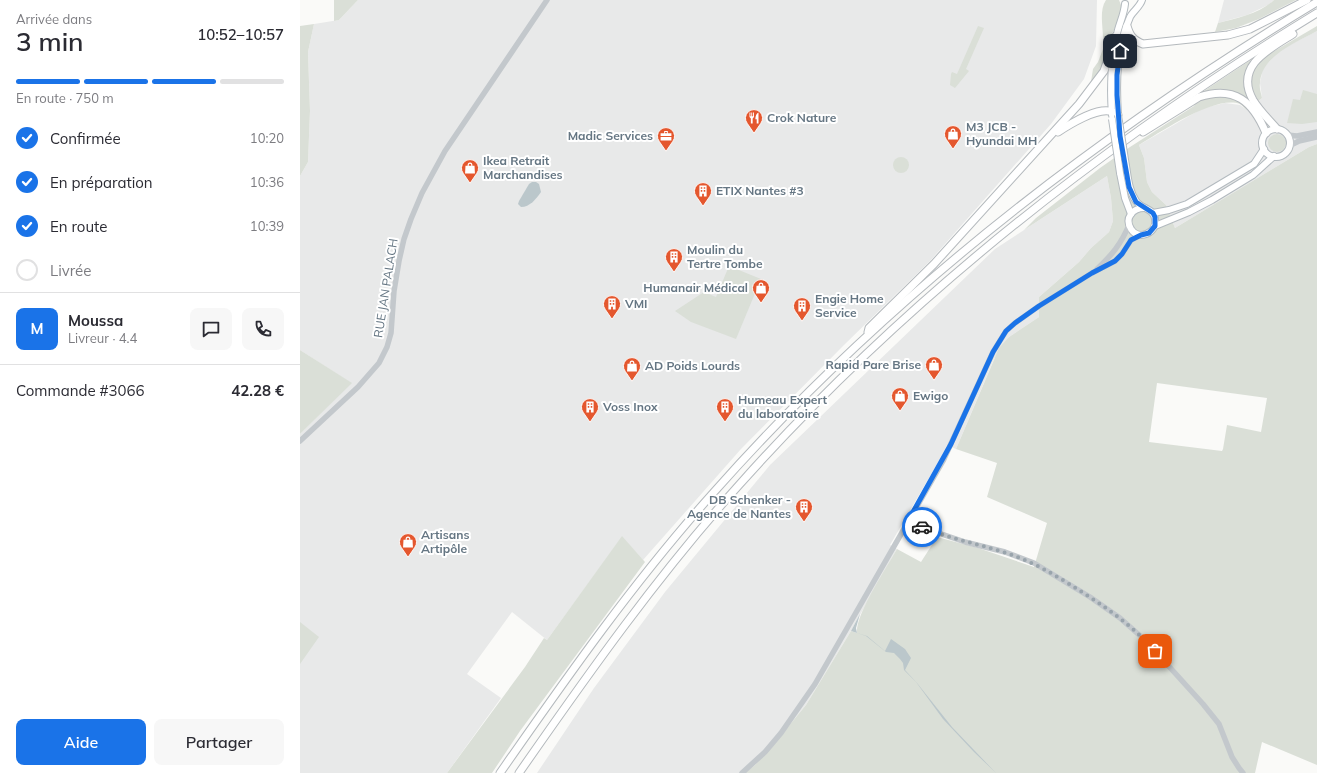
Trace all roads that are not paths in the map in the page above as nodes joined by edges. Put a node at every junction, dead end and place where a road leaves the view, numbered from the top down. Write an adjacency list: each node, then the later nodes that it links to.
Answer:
1 (548, 0): 30 (street, RUE JAN PALACH)
2 (1142, 0): 6 (main road)
3 (1307, 0): 9 (highway)
4 (1124, 2): 6 (main road); 10 (main road)
5 (1317, 2): 29 (highway)
6 (1136, 8): 9 (main road)
7 (1317, 13): 8 (highway)
8 (1309, 18): 12 (highway); 13 (highway)
9 (1127, 26): 11 (main road)
10 (1116, 36): 11 (main road); 18 (highway)
11 (1114, 115): 18 (highway); 22 (main road, bridge); 24 (main road, bridge)
12 (1277, 129): 15 (main road); 16 (main road)
13 (1137, 131): 15 (highway); 33 (highway)
14 (1317, 132): 16 (street)
15 (1266, 133): 20 (main road)
16 (1288, 135): 19 (main road)
17 (1317, 137): 19 (street)
18 (1049, 138): 29 (highway)
19 (1289, 146): 21 (main road)
20 (1264, 149): 21 (main road); 23 (main road)
21 (1274, 156): 26 (main road)
22 (1144, 208): 23 (main road); 24 (main road)
23 (1153, 213): 26 (main road)
24 (1131, 214): 25 (main road)
25 (1129, 225): 27 (main road); 28 (street)
26 (1155, 226): 27 (main road)
27 (1141, 235): 28 (street)
28 (1092, 273): 31 (street)
29 (867, 337): 32 (highway)
30 (300, 441)
31 (908, 521): 34 (street); 35 (street)
32 (500, 773)
33 (518, 773)
34 (742, 773)
35 (1243, 773)

